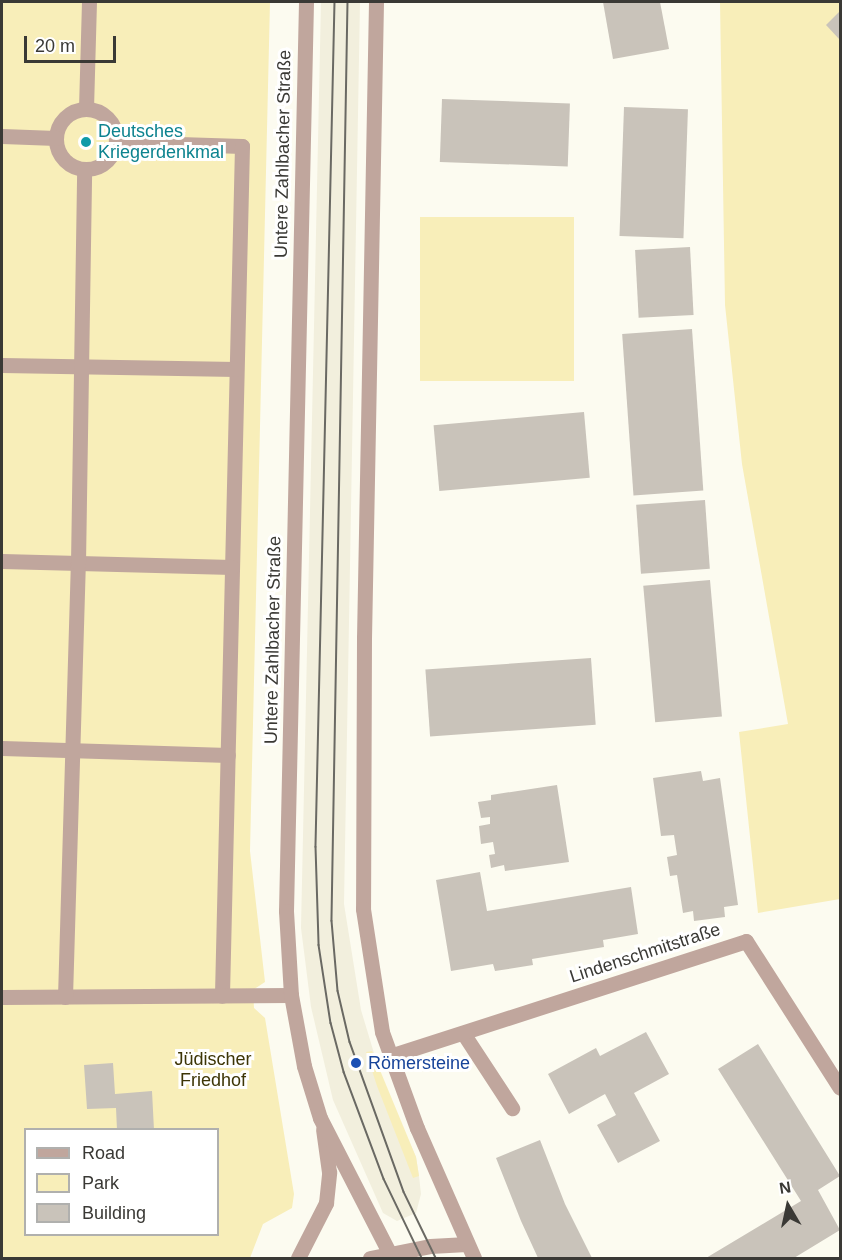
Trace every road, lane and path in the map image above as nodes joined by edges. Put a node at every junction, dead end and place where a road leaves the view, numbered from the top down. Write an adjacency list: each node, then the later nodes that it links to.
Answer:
1 (89, 2): 4 (street)
2 (306, 2): 18 (street, Untere Zahlbacher Straße)
3 (376, 2): 23 (street)
4 (86, 109): 6 (street); 7 (street)
5 (2, 136): 6 (street)
6 (56, 138): 8 (street)
7 (116, 142): 8 (street); 11 (street)
8 (84, 170): 10 (street)
9 (2, 365): 10 (street)
10 (81, 366): 11 (street); 13 (street)
11 (236, 369): 14 (street)
12 (2, 561): 13 (street)
13 (78, 563): 14 (street); 16 (street)
14 (232, 567): 17 (street)
15 (2, 748): 16 (street)
16 (73, 750): 17 (street); 21 (street)
17 (228, 755): 19 (street)
18 (291, 995): 19 (street); 26 (street, Untere Zahlbacher Straße)
19 (222, 996): 21 (street)
20 (2, 997): 21 (street)
21 (64, 997)
22 (463, 1033): 23 (street, Lindenschmitstraße); 24 (street, Lindenschmitstraße); 25 (street)
23 (390, 1056): 27 (street)
24 (840, 1088)
25 (512, 1108)
26 (320, 1118): 28 (street, Untere Zahlbacher Straße); 29 (street)
27 (466, 1244): 28 (street); 31 (street); 32 (street)
28 (391, 1256): 30 (street)
29 (298, 1258)
30 (370, 1258)
31 (454, 1258)
32 (474, 1258)

